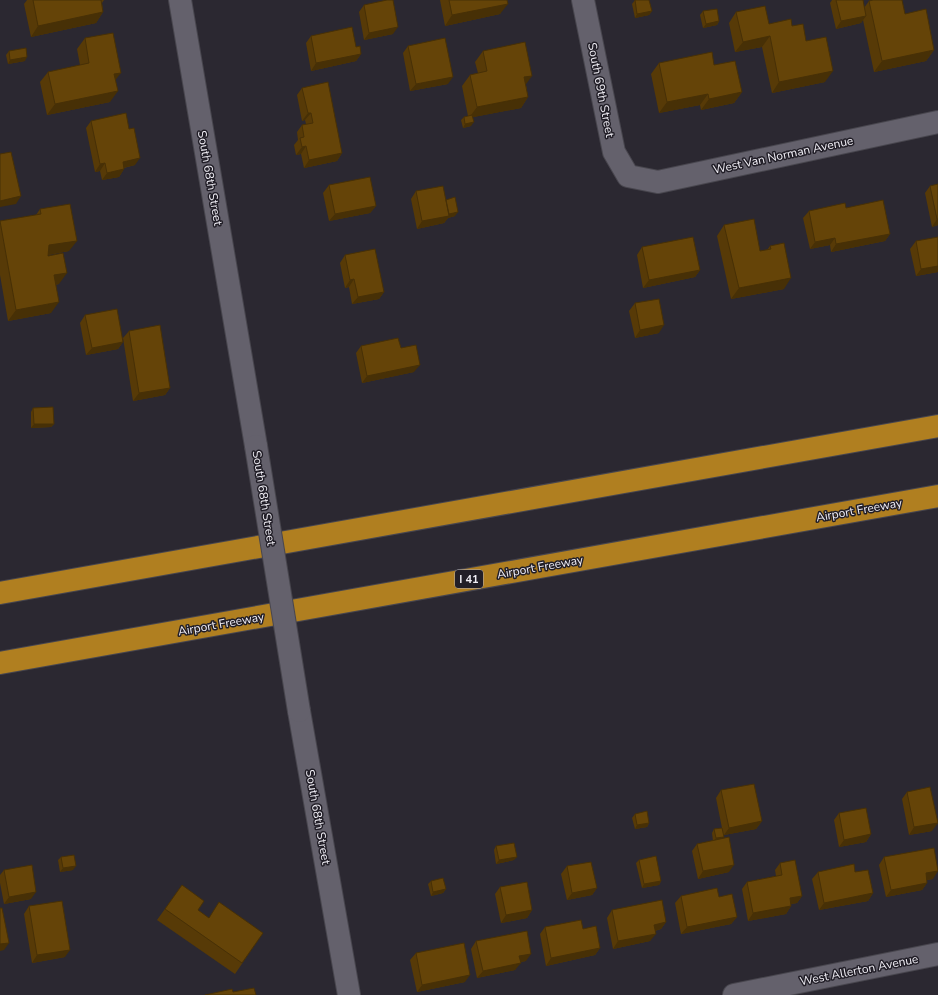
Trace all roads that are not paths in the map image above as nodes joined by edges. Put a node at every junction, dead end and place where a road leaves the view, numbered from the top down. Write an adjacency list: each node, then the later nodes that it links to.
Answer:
1 (180, 0): 10 (street, South 68th Street, bridge)
2 (583, 0): 4 (street, South 69th Street)
3 (938, 122): 4 (street, West Van Norman Avenue)
4 (628, 176)
5 (938, 426): 7 (highway)
6 (938, 496): 8 (highway, Airport Freeway / I 41)
7 (0, 593)
8 (0, 663)
9 (938, 954): 11 (street, West Allerton Avenue)
10 (349, 995)
11 (734, 995)

